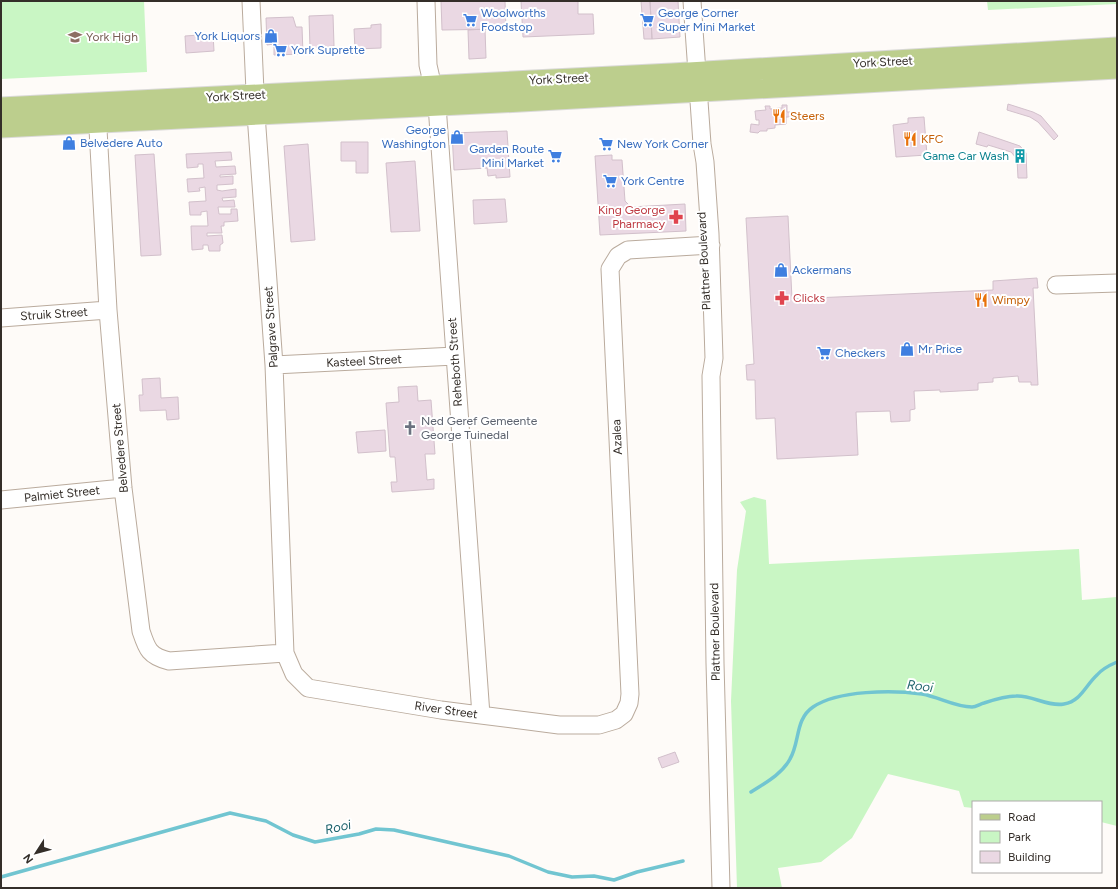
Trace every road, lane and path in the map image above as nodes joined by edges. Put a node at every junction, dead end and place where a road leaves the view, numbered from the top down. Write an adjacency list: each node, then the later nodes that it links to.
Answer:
1 (251, 1): 8 (street, Palgrave Street)
2 (426, 1): 7 (street, Reheboth Street)
3 (692, 1): 6 (street, Plattner Boulevard)
4 (1117, 48): 6 (main road, York Street)
5 (1117, 68): 6 (main road, York Street)
6 (698, 82): 7 (main road, York Street); 12 (street, Plattner Boulevard)
7 (434, 95): 8 (main road, York Street); 17 (street, Reheboth Street)
8 (255, 104): 10 (main road, York Street); 18 (street, Palgrave Street)
9 (1, 108): 10 (main road, York Street)
10 (98, 112): 11 (main road, York Street); 15 (street, Belvedere Street)
11 (1, 127)
12 (707, 245): 22 (street, Azalea); 24 (street, Plattner Boulevard)
13 (1117, 283): 14 (street)
14 (1056, 286)
15 (108, 310): 16 (street, Struik Street); 19 (street, Belvedere Street)
16 (1, 318)
17 (455, 356): 18 (street, Kasteel Street); 23 (street, Reheboth Street)
18 (274, 365): 21 (street, Palgrave Street)
19 (123, 488): 20 (street, Palmiet Street); 21 (street, Belvedere Street)
20 (1, 500)
21 (286, 653): 23 (street, River Street)
22 (624, 714): 23 (street, River Street)
23 (481, 715)
24 (721, 888)

